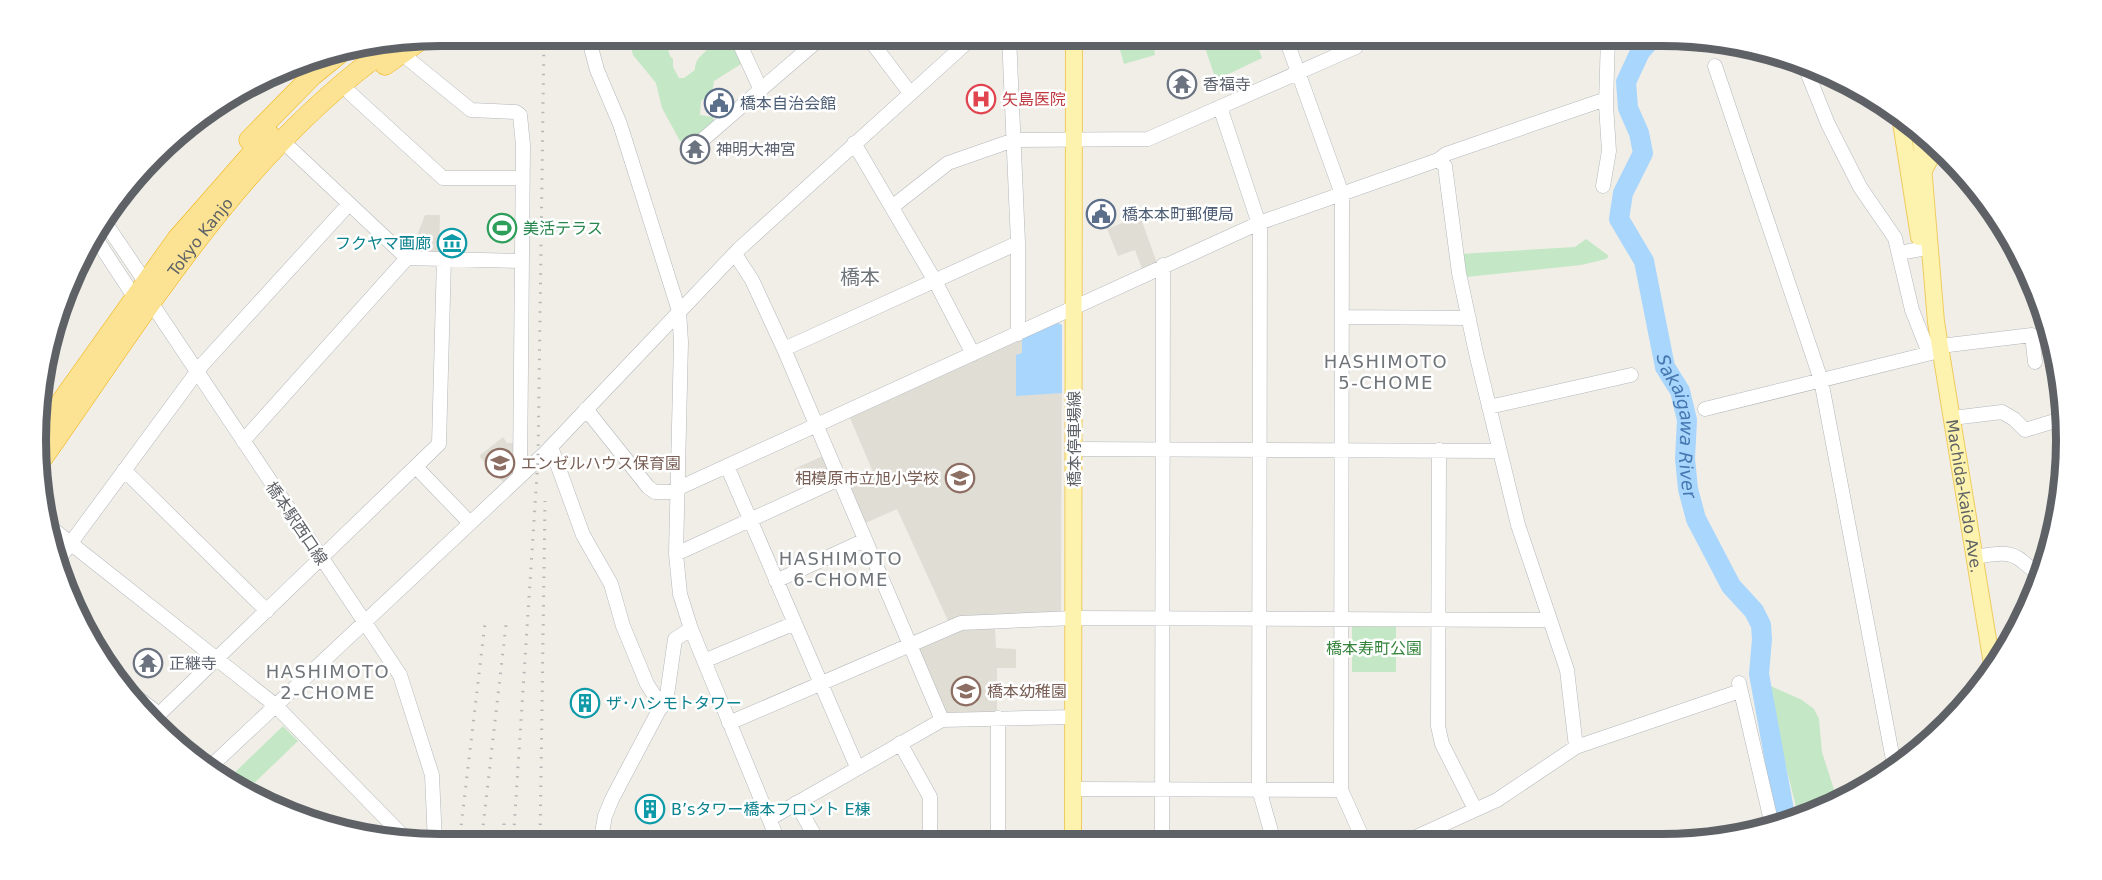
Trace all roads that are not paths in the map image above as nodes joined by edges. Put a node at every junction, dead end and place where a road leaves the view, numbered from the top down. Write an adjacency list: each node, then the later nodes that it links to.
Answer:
1 (591, 46): 54 (street)
2 (741, 46): 18 (street)
3 (811, 46): 18 (street)
4 (875, 46): 20 (street)
5 (963, 46): 20 (street)
6 (1009, 46): 25 (street)
7 (1074, 46): 24 (main road, 橋本停車場線)
8 (1289, 46): 16 (street)
9 (1608, 46): 21 (street)
10 (1356, 47): 16 (street)
11 (397, 49): 19 (highway)
12 (399, 49): 32 (street)
13 (366, 54): 34 (highway, Tokyo Kanjo); 36 (highway, Tokyo Kanjo)
14 (1715, 66): 65 (street)
15 (307, 70): 36 (highway)
16 (1299, 73): 22 (street); 35 (street)
17 (1808, 74): 45 (street)
18 (761, 90): 26 (street)
19 (350, 93): 28 (highway); 32 (street)
20 (910, 93): 27 (street)
21 (1606, 99): 31 (street); 33 (street)
22 (1220, 106): 24 (street); 40 (street)
23 (1903, 128): 39 (main road, Machida-kaido Ave.)
24 (1074, 139): 25 (street); 53 (main road, 橋本停車場線)
25 (1014, 140): 38 (street); 43 (street)
26 (700, 142)
27 (854, 143): 38 (street); 46 (street)
28 (291, 149): 34 (highway); 37 (street)
29 (1929, 152): 39 (main road)
30 (1930, 153): 39 (main road)
31 (1438, 160): 35 (street); 56 (street)
32 (522, 178): 49 (street)
33 (1603, 186)
34 (238, 192): 52 (highway, Tokyo Kanjo)
35 (1342, 194): 40 (street); 55 (street)
36 (206, 204): 52 (highway, Tokyo Kanjo)
37 (349, 204): 47 (street); 63 (street)
38 (892, 207): 51 (street)
39 (1923, 216): 44 (main road, Machida-kaido Ave.); 57 (main road, Machida-kaido Ave.)
40 (1258, 223): 50 (street); 77 (street)
41 (108, 229): 52 (street)
42 (100, 242): 52 (street, 橋本駅西口線)
43 (1018, 243): 51 (street); 58 (street)
44 (1920, 249): 45 (street); 57 (main road, Machida-kaido Ave.)
45 (1899, 253): 60 (street)
46 (735, 254): 54 (street); 59 (street)
47 (407, 258): 48 (street); 73 (street)
48 (444, 258): 49 (street); 83 (street)
49 (521, 261): 85 (street)
50 (1163, 265): 53 (street); 76 (street)
51 (935, 281): 59 (street); 61 (street)
52 (144, 295): 63 (street, 橋本駅西口線); 71 (highway, Tokyo Kanjo); 81 (highway, Tokyo Kanjo)
53 (1074, 308): 58 (street); 75 (main road, 橋本停車場線)
54 (679, 311): 67 (street); 87 (street)
55 (1342, 317): 56 (street); 78 (street)
56 (1469, 318): 66 (street)
57 (1936, 322): 60 (main road, Machida-kaido Ave.)
58 (1018, 334): 61 (street)
59 (784, 349): 72 (street)
60 (1936, 350): 62 (street); 65 (street); 69 (main road, Machida-kaido Ave.)
61 (973, 354): 72 (street)
62 (2038, 354)
63 (197, 372): 73 (street, 橋本駅西口線); 84 (street)
64 (1631, 375): 66 (street)
65 (1821, 380): 68 (street); 123 (street)
66 (1489, 407): 80 (street)
67 (586, 409): 74 (street); 87 (street)
68 (1705, 409)
69 (1952, 418): 70 (street); 95 (main road, Machida-kaido Ave.)
70 (2055, 421)
71 (47, 423)
72 (816, 426): 82 (street); 86 (street)
73 (243, 441): 96 (street, 橋本駅西口線)
74 (551, 447): 85 (street); 115 (street)
75 (1074, 449): 76 (street); 100 (main road, 橋本停車場線)
76 (1162, 449): 77 (street); 101 (street)
77 (1258, 450): 78 (street); 102 (street)
78 (1342, 450): 79 (street); 104 (street)
79 (1438, 450): 80 (street); 103 (street)
80 (1500, 451): 105 (street)
81 (46, 452)
82 (727, 466): 87 (street); 88 (street)
83 (416, 467): 89 (street); 96 (street)
84 (124, 470): 92 (street); 99 (street)
85 (520, 476): 89 (street)
86 (839, 479): 88 (street); 91 (street)
87 (677, 490): 94 (street)
88 (750, 520): 94 (street); 98 (street)
89 (470, 523): 106 (street)
90 (58, 533): 92 (street)
91 (865, 540): 98 (street); 109 (street)
92 (70, 543): 93 (street); 111 (street)
93 (63, 553)
94 (676, 554): 108 (street)
95 (1974, 557): 97 (street); 110 (main road, Machida-kaido Ave.)
96 (321, 559): 99 (street); 106 (street, 橋本駅西口線)
97 (2033, 571)
98 (776, 581): 107 (street)
99 (267, 611): 111 (street)
100 (1074, 618): 101 (street); 109 (street); 117 (main road, 橋本停車場線)
101 (1162, 618): 102 (street); 127 (street)
102 (1258, 618): 104 (street); 128 (street)
103 (1438, 618): 104 (street); 105 (street); 131 (street)
104 (1341, 619): 129 (street)
105 (1548, 620): 122 (street)
106 (364, 622): 114 (street); 135 (street, 橋本駅西口線)
107 (795, 623): 112 (street); 113 (street)
108 (691, 629): 112 (street); 115 (street)
109 (910, 644): 113 (street); 119 (street)
110 (1991, 656)
111 (215, 659): 114 (street); 116 (street)
112 (704, 662): 120 (street)
113 (820, 682): 120 (street); 125 (street)
114 (275, 705): 124 (street); 134 (street)
115 (662, 707): 136 (street)
116 (158, 714)
117 (1074, 717): 118 (street); 126 (main road, 橋本停車場線)
118 (998, 718): 119 (street); 140 (street)
119 (942, 720): 121 (street)
120 (729, 723): 133 (street)
121 (900, 743): 125 (street); 139 (street)
122 (1576, 747): 131 (street); 132 (street)
123 (1893, 759)
124 (215, 763)
125 (857, 767): 130 (street)
126 (1074, 789): 127 (street); 141 (main road, 橋本停車場線)
127 (1162, 789): 128 (street); 142 (street)
128 (1259, 789): 129 (street); 143 (street)
129 (1341, 790): 144 (street)
130 (796, 803): 133 (street); 138 (street)
131 (1475, 809): 145 (street)
132 (1770, 818)
133 (769, 819): 137 (street)
134 (398, 831)
135 (435, 834)
136 (602, 834)
137 (775, 834)
138 (814, 834)
139 (930, 834)
140 (998, 834)
141 (1073, 834)
142 (1162, 834)
143 (1272, 834)
144 (1360, 834)
145 (1422, 834)

